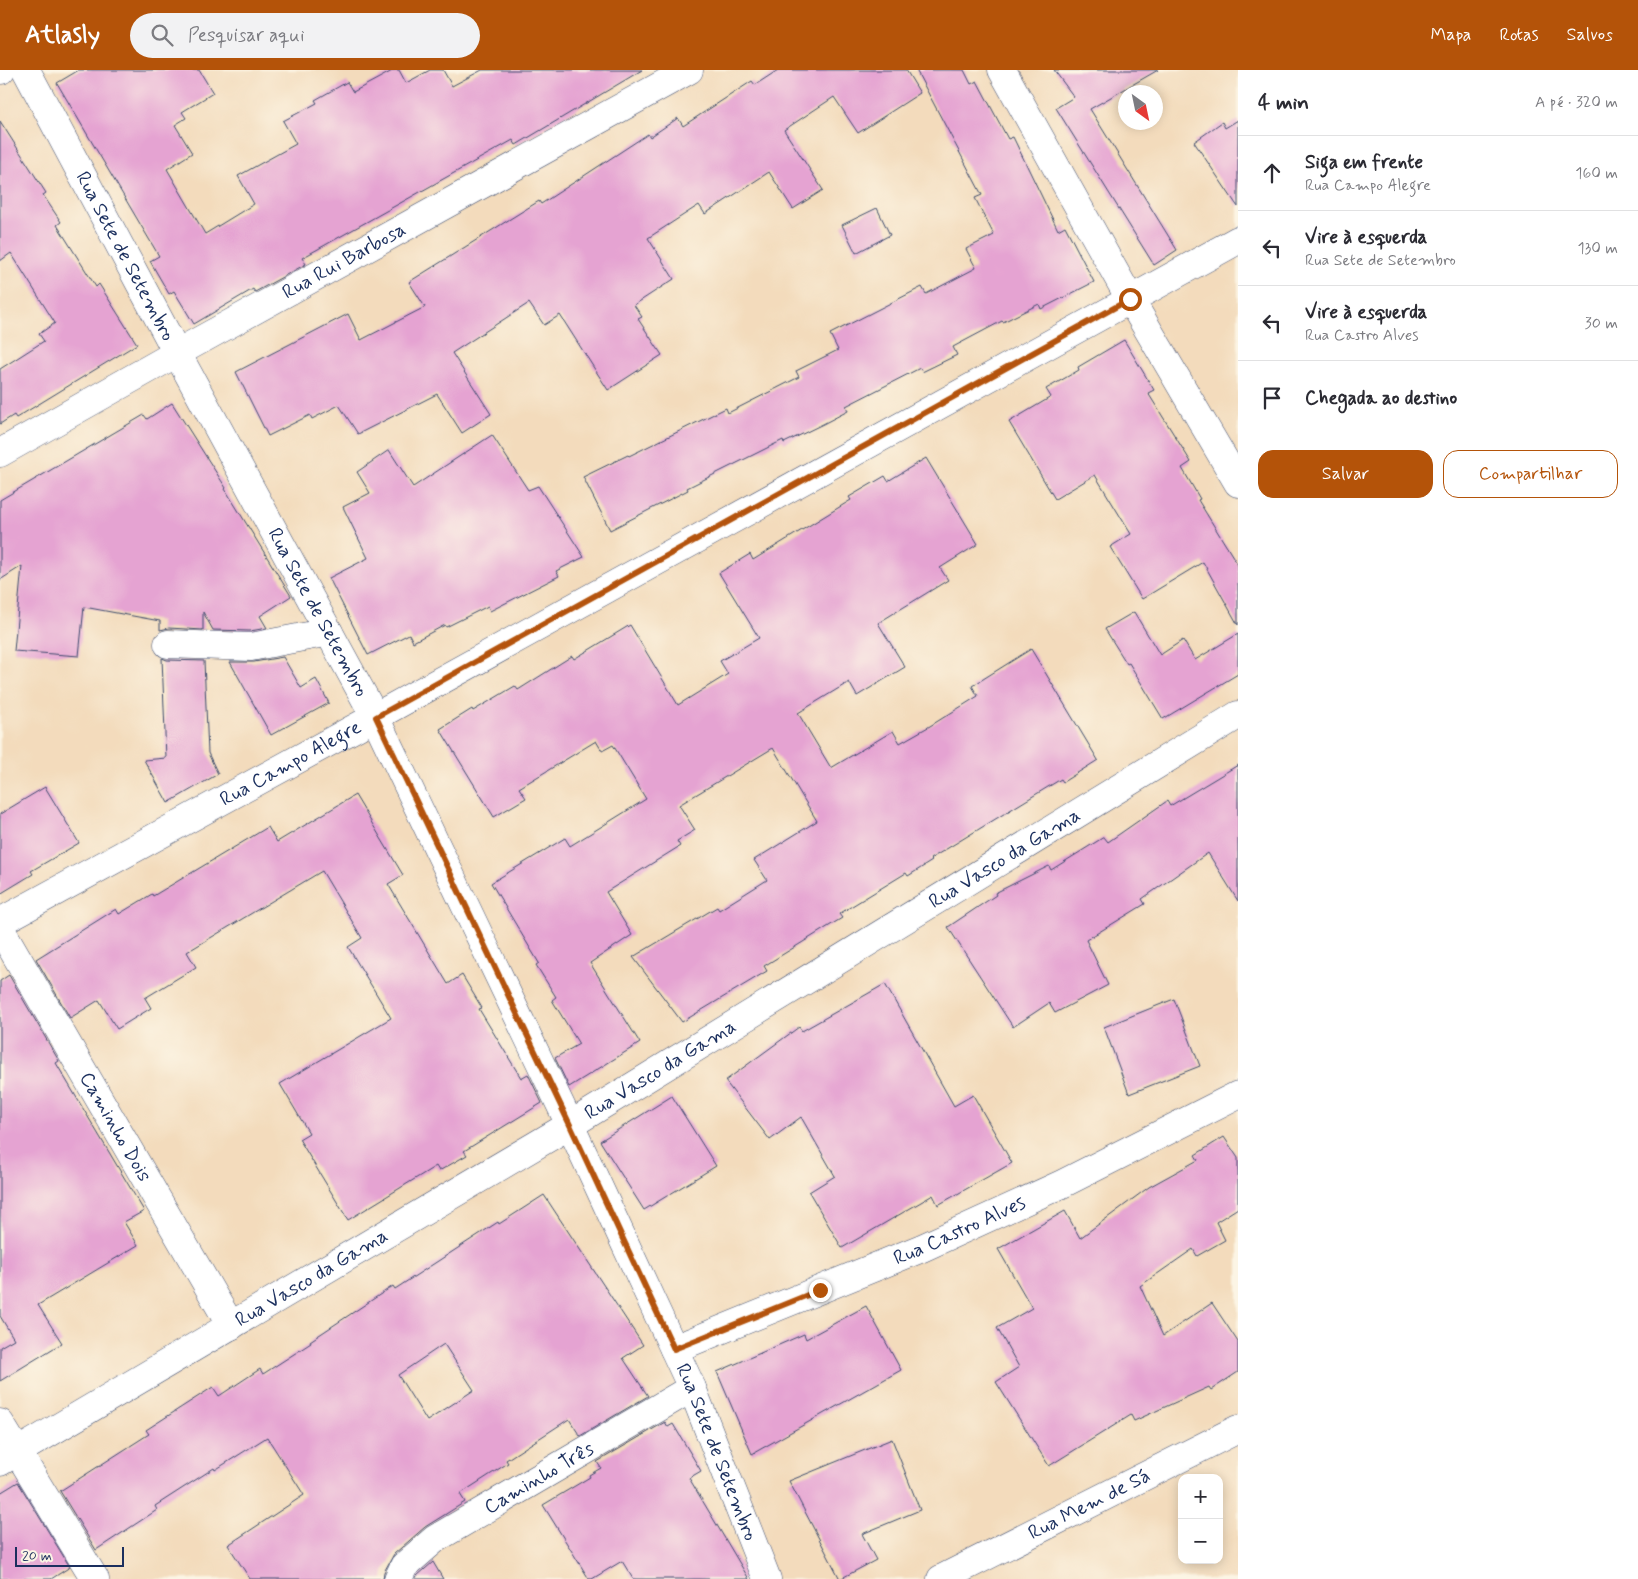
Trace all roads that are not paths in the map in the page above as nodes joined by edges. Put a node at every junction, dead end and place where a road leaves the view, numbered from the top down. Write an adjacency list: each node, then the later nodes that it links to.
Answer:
1 (26, 70): 6 (street, Rua Sete de Setembro)
2 (689, 70): 6 (street, Rua Rui Barbosa)
3 (1002, 70): 5 (street)
4 (1238, 240): 5 (street, Rua Campo Alegre)
5 (1130, 299): 8 (street); 12 (street, Rua Campo Alegre)
6 (177, 353): 7 (street, Rua Rui Barbosa); 9 (street, Rua Sete de Setembro)
7 (0, 452)
8 (1238, 483)
9 (329, 632): 10 (street); 12 (street, Rua Sete de Setembro)
10 (168, 644)
11 (1238, 715): 16 (street, Rua Vasco da Gama)
12 (376, 717): 13 (street, Rua Campo Alegre); 16 (street, Rua Sete de Setembro)
13 (0, 922)
14 (0, 928): 17 (street, Caminho Dois)
15 (1238, 1095): 18 (street, Rua Castro Alves)
16 (570, 1125): 17 (street, Rua Vasco da Gama); 18 (street, Rua Sete de Setembro)
17 (231, 1326): 22 (street, Rua Vasco da Gama)
18 (674, 1349): 19 (street, Rua Sete de Setembro)
19 (692, 1388): 24 (street, Caminho Três); 25 (street, Rua Sete de Setembro)
20 (0, 1423): 22 (street)
21 (1238, 1429): 26 (street, Rua Mem de Sá)
22 (9, 1458): 23 (street)
23 (95, 1579)
24 (398, 1579)
25 (767, 1579)
26 (940, 1579)

